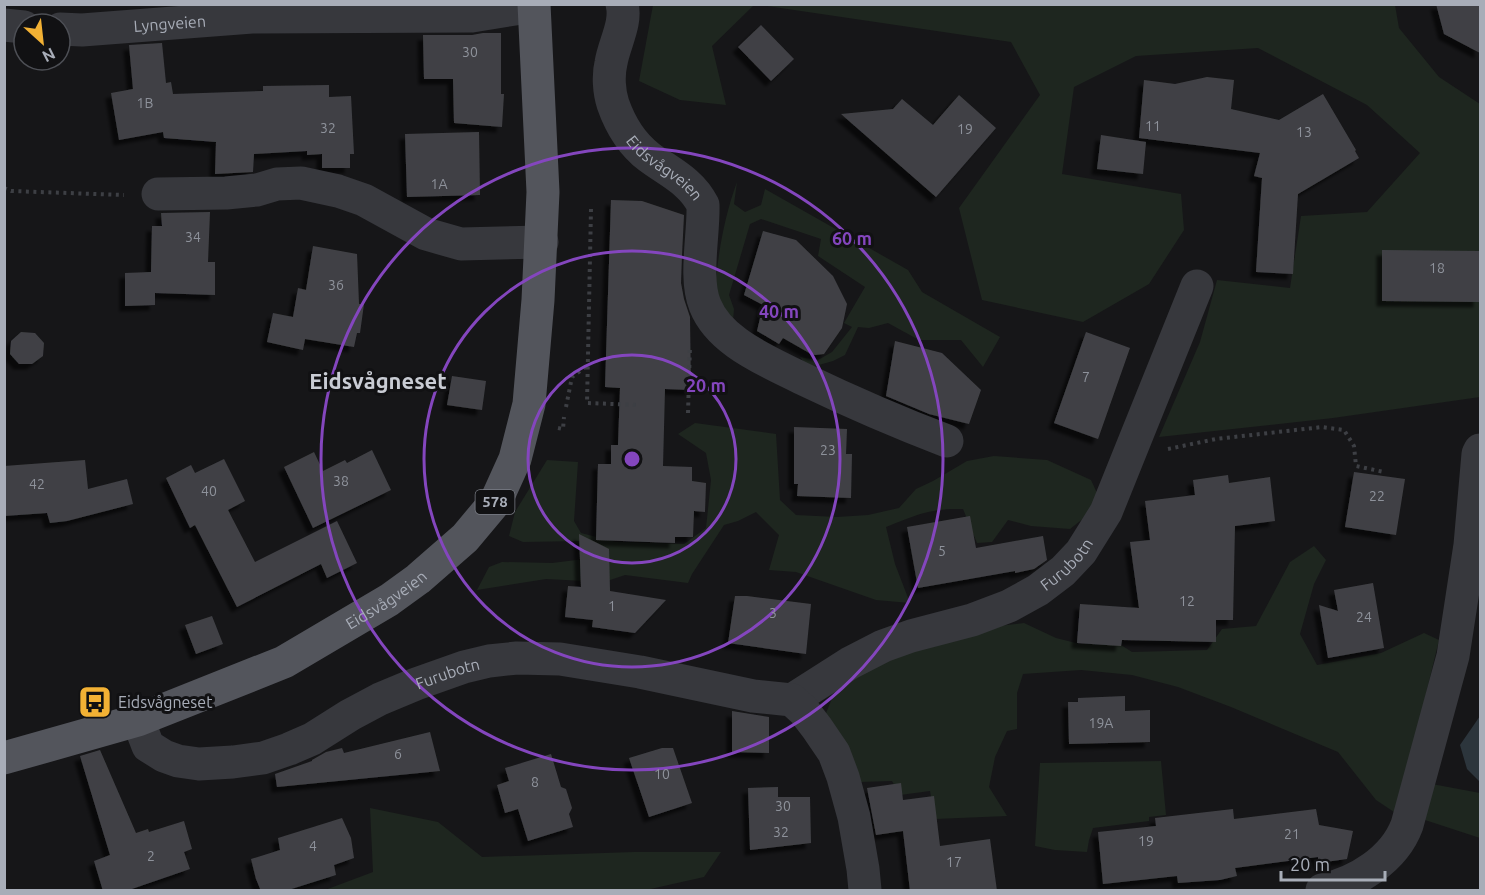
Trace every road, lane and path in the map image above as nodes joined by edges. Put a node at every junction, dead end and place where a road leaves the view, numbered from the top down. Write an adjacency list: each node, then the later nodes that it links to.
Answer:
1 (528, 4): 4 (street, Lyngveien)
2 (534, 4): 8 (main road, Eidsvågveien / 578)
3 (622, 4): 10 (street, Eidsvågveien)
4 (72, 30)
5 (4, 188): 6 (path)
6 (158, 194): 8 (street)
7 (591, 209): 11 (path)
8 (542, 242): 18 (main road, Eidsvågveien / 578)
9 (1197, 286): 17 (street, Furubotn)
10 (704, 303): 12 (path); 13 (street, Eidsvågveien)
11 (640, 405)
12 (688, 413)
13 (947, 441)
14 (1160, 450): 16 (path)
15 (1480, 450): 21 (street)
16 (1384, 472)
17 (792, 700): 18 (street, Furubotn); 20 (street)
18 (138, 720): 19 (main road, Eidsvågveien / 578)
19 (4, 758)
20 (864, 891)
21 (1322, 891)

